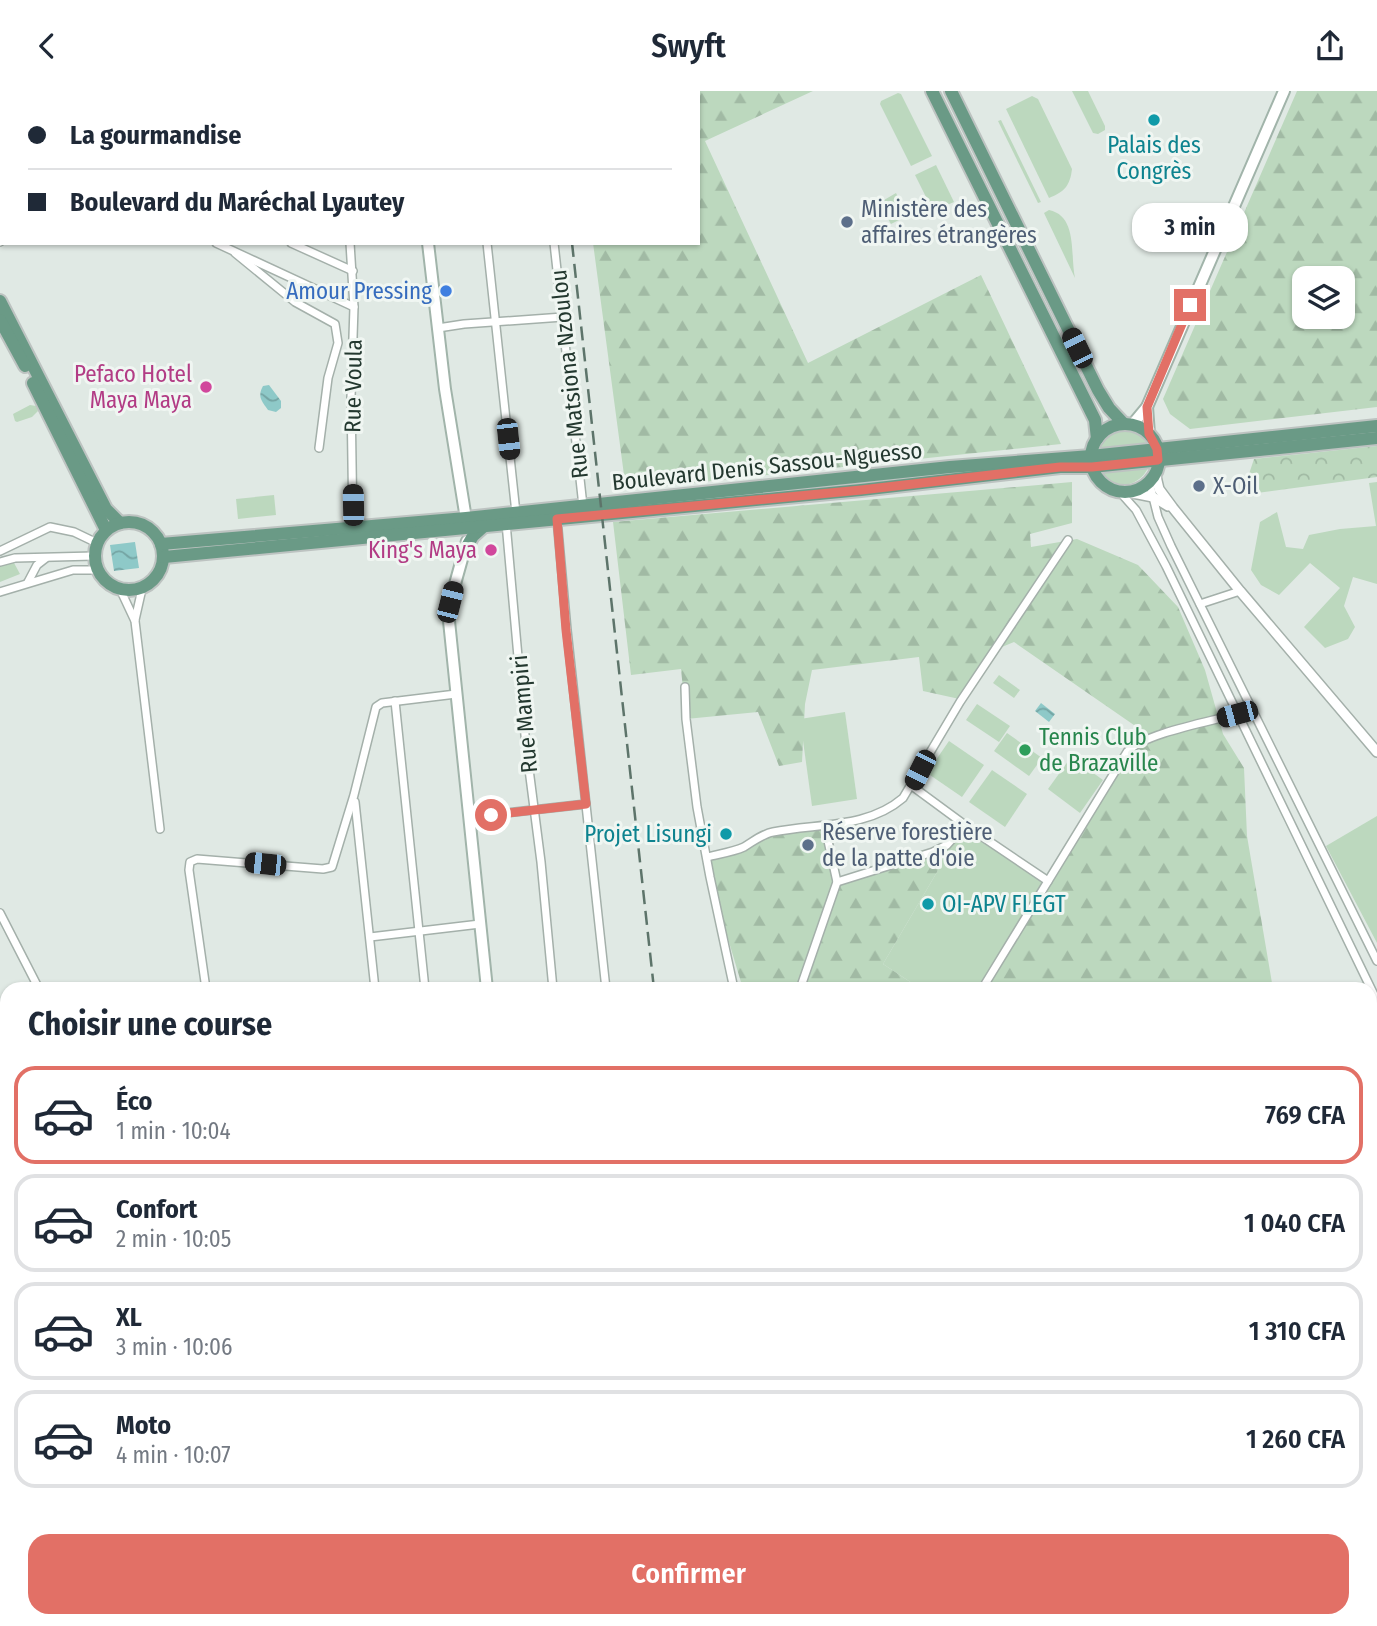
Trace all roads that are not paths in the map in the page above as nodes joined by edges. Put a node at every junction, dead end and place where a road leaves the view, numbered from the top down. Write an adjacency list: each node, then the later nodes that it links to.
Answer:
1 (932, 91): 23 (main road)
2 (951, 91): 19 (main road)
3 (1284, 91): 18 (main road)
4 (220, 245): 10 (street)
5 (295, 245): 11 (street)
6 (350, 245): 11 (street, Rue Voula)
7 (428, 245): 17 (main road)
8 (487, 245): 16 (street)
9 (554, 245): 14 (street, Rue Matsiona Nzoulou)
10 (235, 253): 13 (street); 24 (street)
11 (353, 271): 13 (street, Rue Voula)
12 (0, 302): 33 (main road)
13 (354, 307): 37 (street, Rue Voula)
14 (563, 317): 16 (street); 29 (street, Rue Matsiona Nzoulou)
15 (0, 320): 38 (main road)
16 (496, 322): 17 (street); 31 (street)
17 (438, 328): 35 (main road)
18 (1147, 407): 19 (main road); 21 (main road)
19 (1128, 424): 21 (main road); 23 (main road)
20 (1377, 426): 26 (main road, Boulevard Denis Sassou-Nguesso)
21 (1149, 434): 26 (main road)
22 (1377, 438): 26 (main road, Boulevard Denis Sassou-Nguesso)
23 (1097, 439): 25 (main road)
24 (319, 448)
25 (1092, 462): 26 (main road, Boulevard Denis Sassou-Nguesso); 27 (main road); 29 (main road, Boulevard Denis Sassou-Nguesso); 32 (main road, Boulevard Denis Sassou-Nguesso)
26 (1155, 466): 27 (main road); 28 (street); 30 (street)
27 (1124, 491): 28 (street); 56 (street)
28 (1153, 498): 30 (street); 51 (street)
29 (583, 506): 31 (main road, Boulevard Denis Sassou-Nguesso)
30 (1173, 508): 49 (street)
31 (516, 513): 35 (main road, Boulevard Denis Sassou-Nguesso)
32 (557, 519): 34 (main road, Boulevard Denis Sassou-Nguesso); 60 (street)
33 (120, 523): 38 (main road); 41 (main road)
34 (506, 523): 36 (main road, Boulevard Denis Sassou-Nguesso); 61 (street, Rue Mampiri)
35 (464, 524): 36 (main road, Boulevard Denis Sassou-Nguesso); 37 (main road, Boulevard Denis Sassou-Nguesso); 41 (main road, Boulevard Denis Sassou-Nguesso); 42 (main road)
36 (483, 527): 42 (main road)
37 (354, 529): 41 (main road, Boulevard Denis Sassou-Nguesso)
38 (106, 530): 43 (main road)
39 (1068, 540): 58 (street)
40 (0, 551): 43 (street)
41 (163, 551): 48 (main road)
42 (464, 553): 54 (main road)
43 (96, 556): 44 (street); 46 (street); 47 (main road)
44 (46, 558): 45 (street); 46 (street)
45 (0, 562)
46 (28, 582): 50 (street)
47 (120, 589): 48 (main road); 52 (street)
48 (142, 589): 52 (street)
49 (1240, 591): 51 (street); 57 (street)
50 (0, 592)
51 (1200, 604): 73 (street)
52 (135, 621): 65 (street)
53 (685, 687): 66 (street)
54 (456, 694): 55 (street); 62 (main road)
55 (395, 701): 59 (street); 71 (street)
56 (1237, 714): 67 (street); 84 (street)
57 (1377, 752)
58 (912, 786): 63 (street); 64 (street)
59 (354, 795): 72 (street); 75 (street)
60 (586, 804): 61 (street); 80 (street)
61 (534, 810): 62 (street); 79 (street, Rue Mampiri)
62 (469, 817): 70 (main road)
63 (965, 825): 67 (street); 68 (street)
64 (825, 827): 66 (street); 68 (street)
65 (160, 829)
66 (707, 857): 81 (street)
67 (1048, 881): 83 (street)
68 (837, 882): 82 (street)
69 (0, 913): 74 (street)
70 (480, 924): 71 (street); 78 (main road)
71 (420, 931): 72 (street); 77 (street)
72 (370, 937): 76 (street)
73 (1377, 961)
74 (34, 982)
75 (205, 982)
76 (373, 982)
77 (424, 982)
78 (486, 982)
79 (552, 982)
80 (605, 982)
81 (733, 982)
82 (802, 982)
83 (986, 982)
84 (1368, 982)

